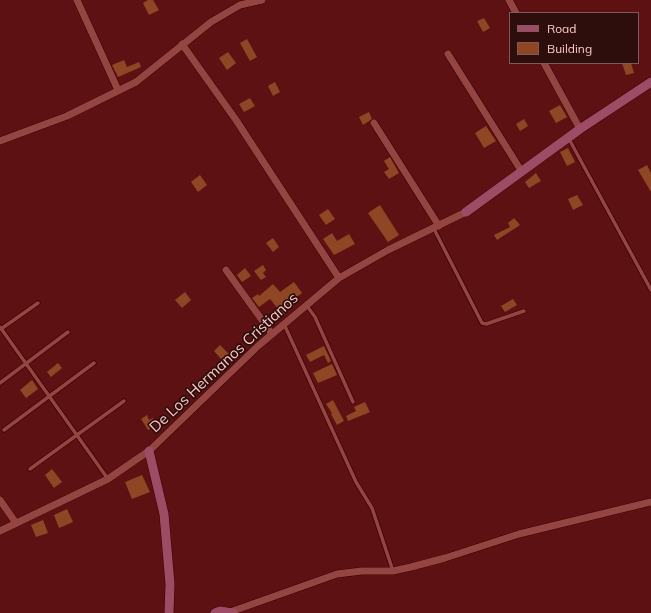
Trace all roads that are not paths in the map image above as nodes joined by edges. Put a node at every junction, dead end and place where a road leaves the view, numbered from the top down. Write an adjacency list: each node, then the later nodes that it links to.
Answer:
1 (77, 0): 9 (street)
2 (262, 0): 5 (street)
3 (509, 0): 4 (street)
4 (515, 12)
5 (182, 44): 9 (street); 18 (street)
6 (448, 54): 14 (street)
7 (545, 64): 11 (street)
8 (651, 82): 11 (street)
9 (118, 90): 13 (street)
10 (374, 123): 16 (street)
11 (580, 129): 12 (street)
12 (568, 138): 14 (street); 19 (lane)
13 (0, 140)
14 (522, 172): 15 (street)
15 (466, 212): 16 (street, De Los Hermanos Cristianos)
16 (436, 227): 18 (street, De Los Hermanos Cristianos); 22 (lane)
17 (226, 270): 26 (street)
18 (339, 278): 21 (street, De Los Hermanos Cristianos)
19 (651, 290)
20 (38, 303): 24 (lane)
21 (306, 304): 23 (street, De Los Hermanos Cristianos); 32 (lane)
22 (524, 311)
23 (284, 324): 26 (street, De Los Hermanos Cristianos); 42 (lane)
24 (0, 328): 27 (lane)
25 (68, 332): 27 (lane)
26 (272, 334): 35 (street, De Los Hermanos Cristianos)
27 (26, 363): 29 (lane); 30 (lane)
28 (94, 363): 30 (lane)
29 (0, 383)
30 (50, 397): 33 (lane); 34 (lane)
31 (124, 401): 34 (lane)
32 (353, 402)
33 (4, 430)
34 (77, 435): 36 (lane); 37 (lane)
35 (149, 451): 37 (street, De Los Hermanos Cristianos); 44 (street)
36 (30, 469)
37 (108, 479): 40 (street, De Los Hermanos Cristianos)
38 (0, 500): 40 (street)
39 (651, 502): 42 (street)
40 (16, 523): 41 (street, De Los Hermanos Cristianos)
41 (0, 531)
42 (393, 571): 43 (street)
43 (231, 612): 45 (street)
44 (169, 613)
45 (215, 613)

